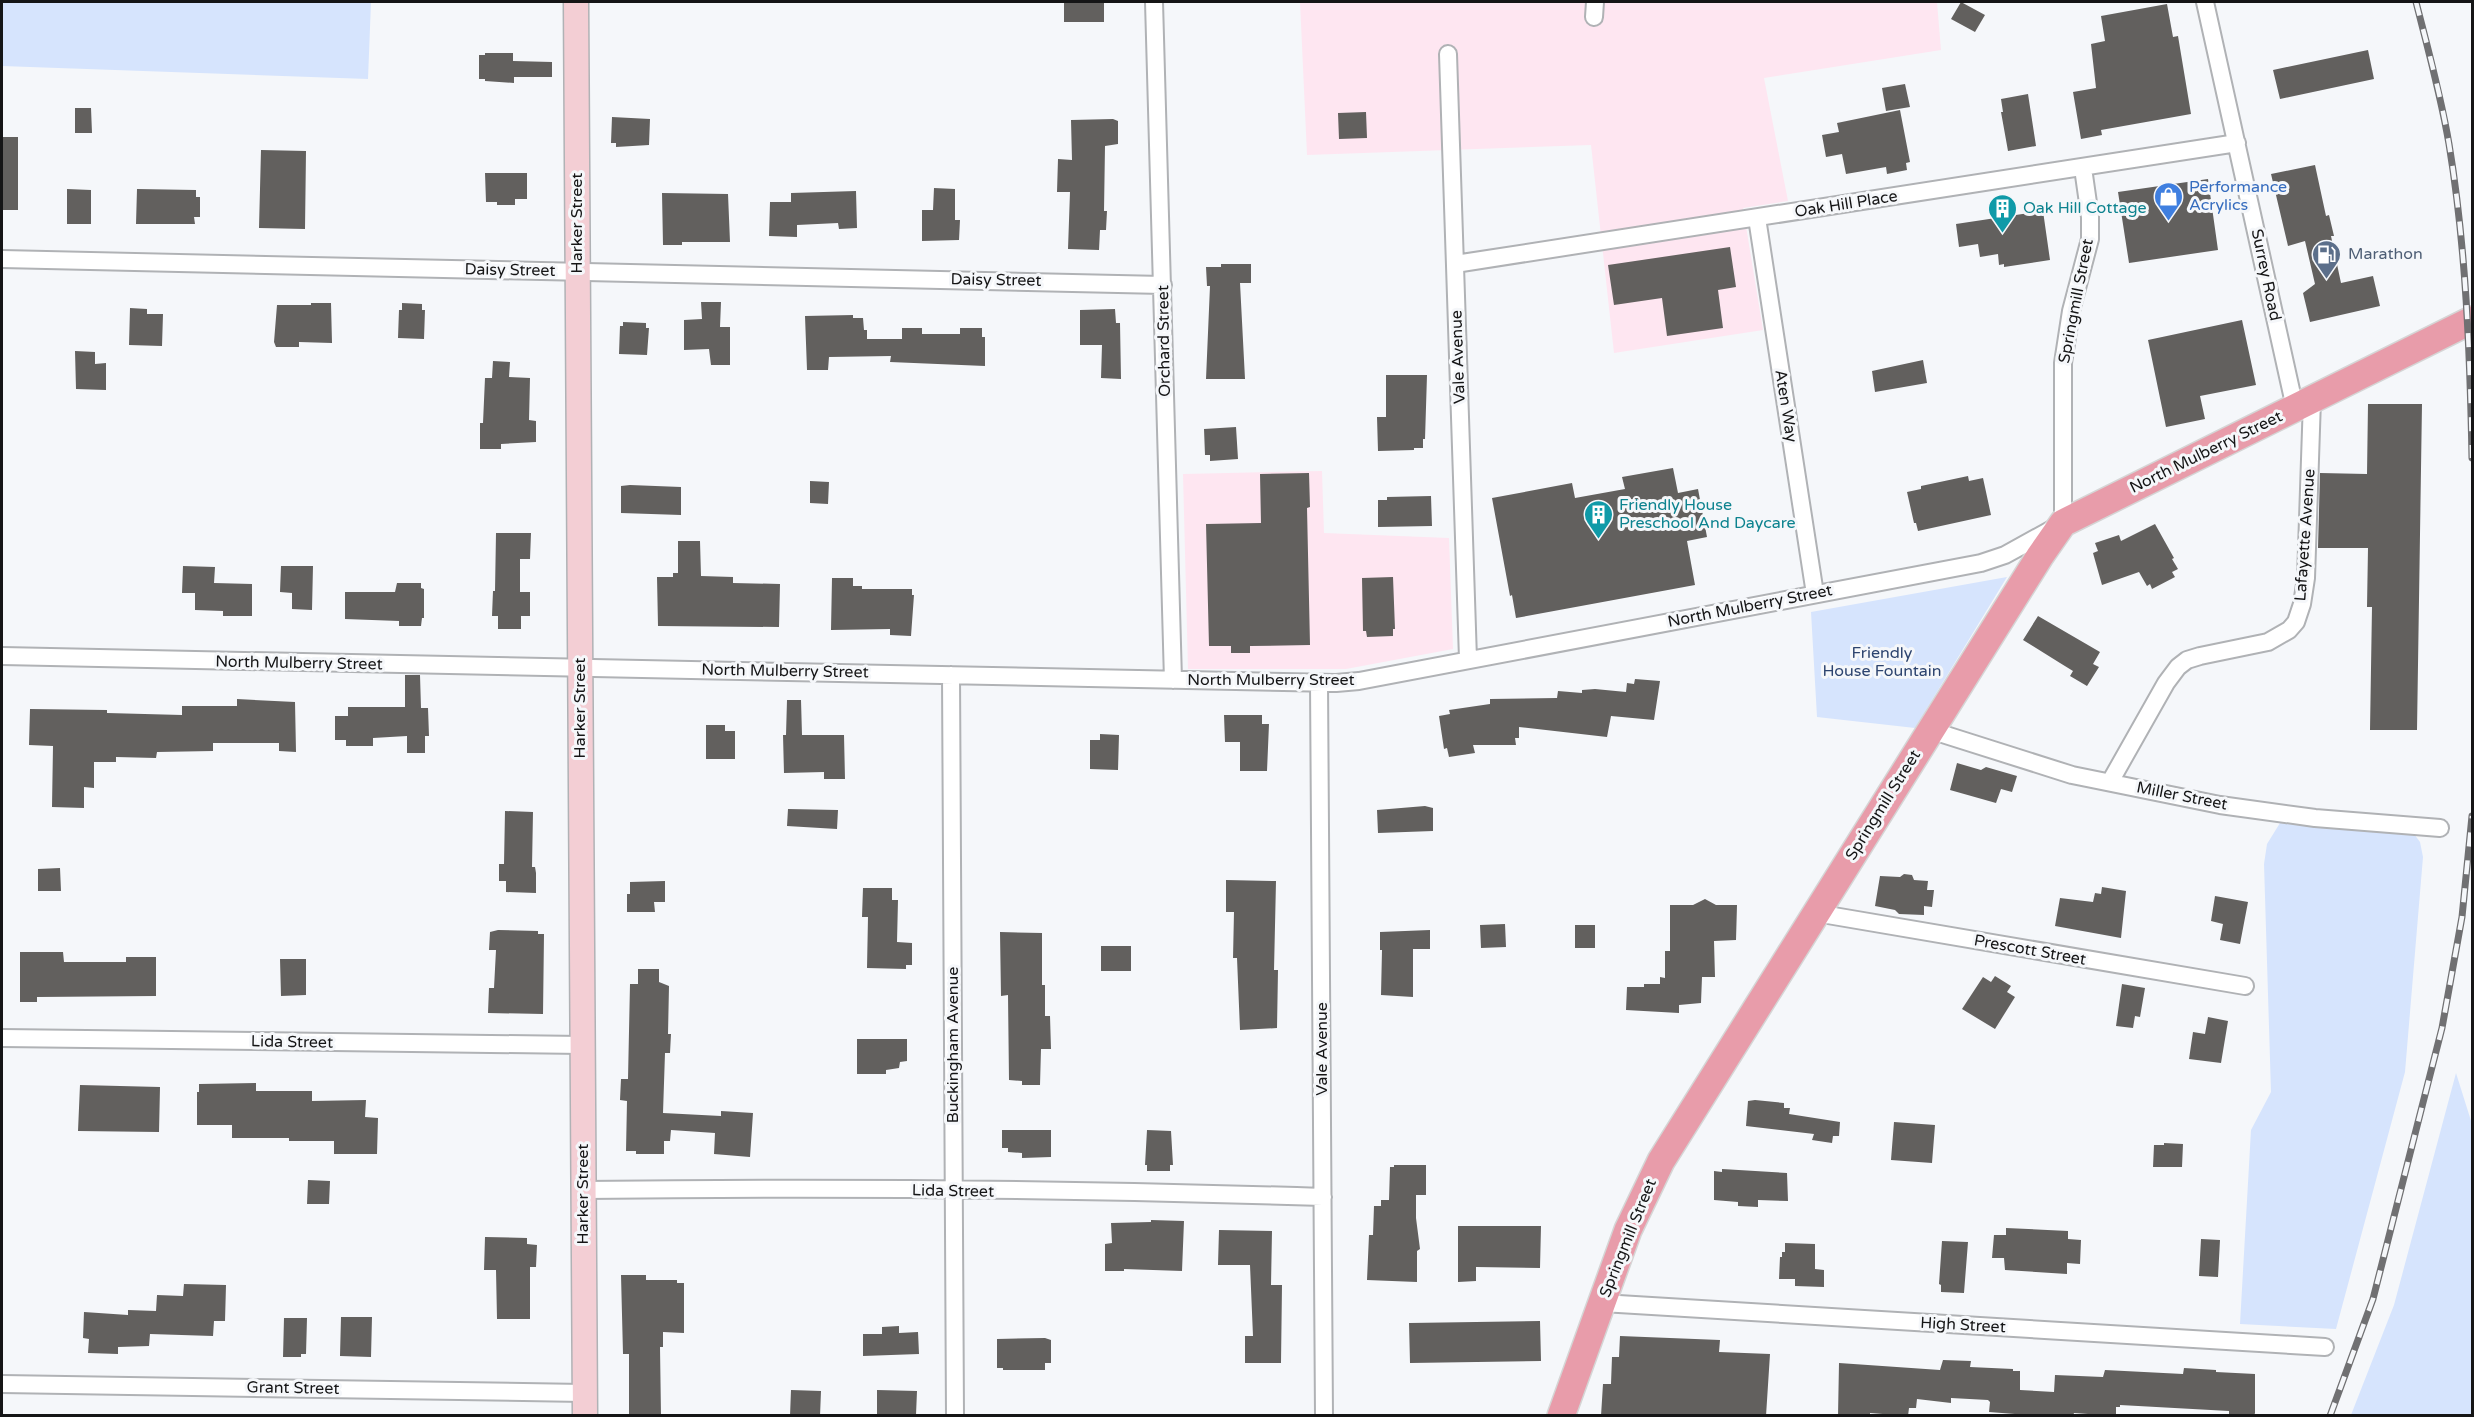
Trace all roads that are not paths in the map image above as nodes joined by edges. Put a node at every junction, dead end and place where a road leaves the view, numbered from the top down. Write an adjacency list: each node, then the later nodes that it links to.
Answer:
1 (576, 2): 10 (street, Harker Street)
2 (1154, 2): 11 (street, Orchard Street)
3 (2205, 2): 5 (street, Surrey Road)
4 (1448, 54): 9 (street, Vale Avenue)
5 (2238, 143): 6 (street, Oak Hill Place); 13 (street, Surrey Road)
6 (2083, 168): 7 (street, Oak Hill Place); 14 (street, Springmill Street)
7 (1757, 218): 9 (street, Oak Hill Place); 15 (street, Aten Way)
8 (2, 259): 10 (street, Daisy Street)
9 (1455, 264): 17 (street, Vale Avenue)
10 (577, 271): 11 (street, Daisy Street); 18 (street, Harker Street)
11 (1163, 285): 20 (street, Orchard Street)
12 (2472, 320): 13 (main road, North Mulberry Street)
13 (2304, 404): 14 (main road, North Mulberry Street); 23 (street, Lafayette Avenue)
14 (2063, 523): 15 (street, North Mulberry Street); 22 (main road, Springmill Street)
15 (1815, 594): 17 (street, North Mulberry Street)
16 (2, 656): 18 (street, North Mulberry Street)
17 (1468, 659): 21 (street, North Mulberry Street)
18 (580, 668): 19 (street, North Mulberry Street); 28 (street, Harker Street)
19 (951, 675): 20 (street, North Mulberry Street); 30 (street, Buckingham Avenue)
20 (1173, 680): 21 (street, North Mulberry Street)
21 (1319, 683): 31 (street, Vale Avenue)
22 (1930, 730): 23 (street, Miller Street); 25 (main road, Springmill Street)
23 (2110, 782): 24 (street, Miller Street)
24 (2440, 828)
25 (1816, 913): 26 (street, Prescott Street); 32 (main road, Springmill Street)
26 (2245, 986)
27 (2, 1038): 28 (street, Lida Street)
28 (582, 1045): 29 (street, Harker Street)
29 (583, 1190): 30 (street, Lida Street); 35 (street, Harker Street)
30 (954, 1191): 31 (street, Lida Street); 36 (street, Buckingham Avenue)
31 (1323, 1197): 37 (street, Vale Avenue)
32 (1602, 1303): 33 (street, High Street); 38 (main road, Springmill Street)
33 (2325, 1347)
34 (2, 1383): 35 (street, Grant Street)
35 (584, 1404)
36 (955, 1416)
37 (1324, 1416)
38 (1561, 1416)

